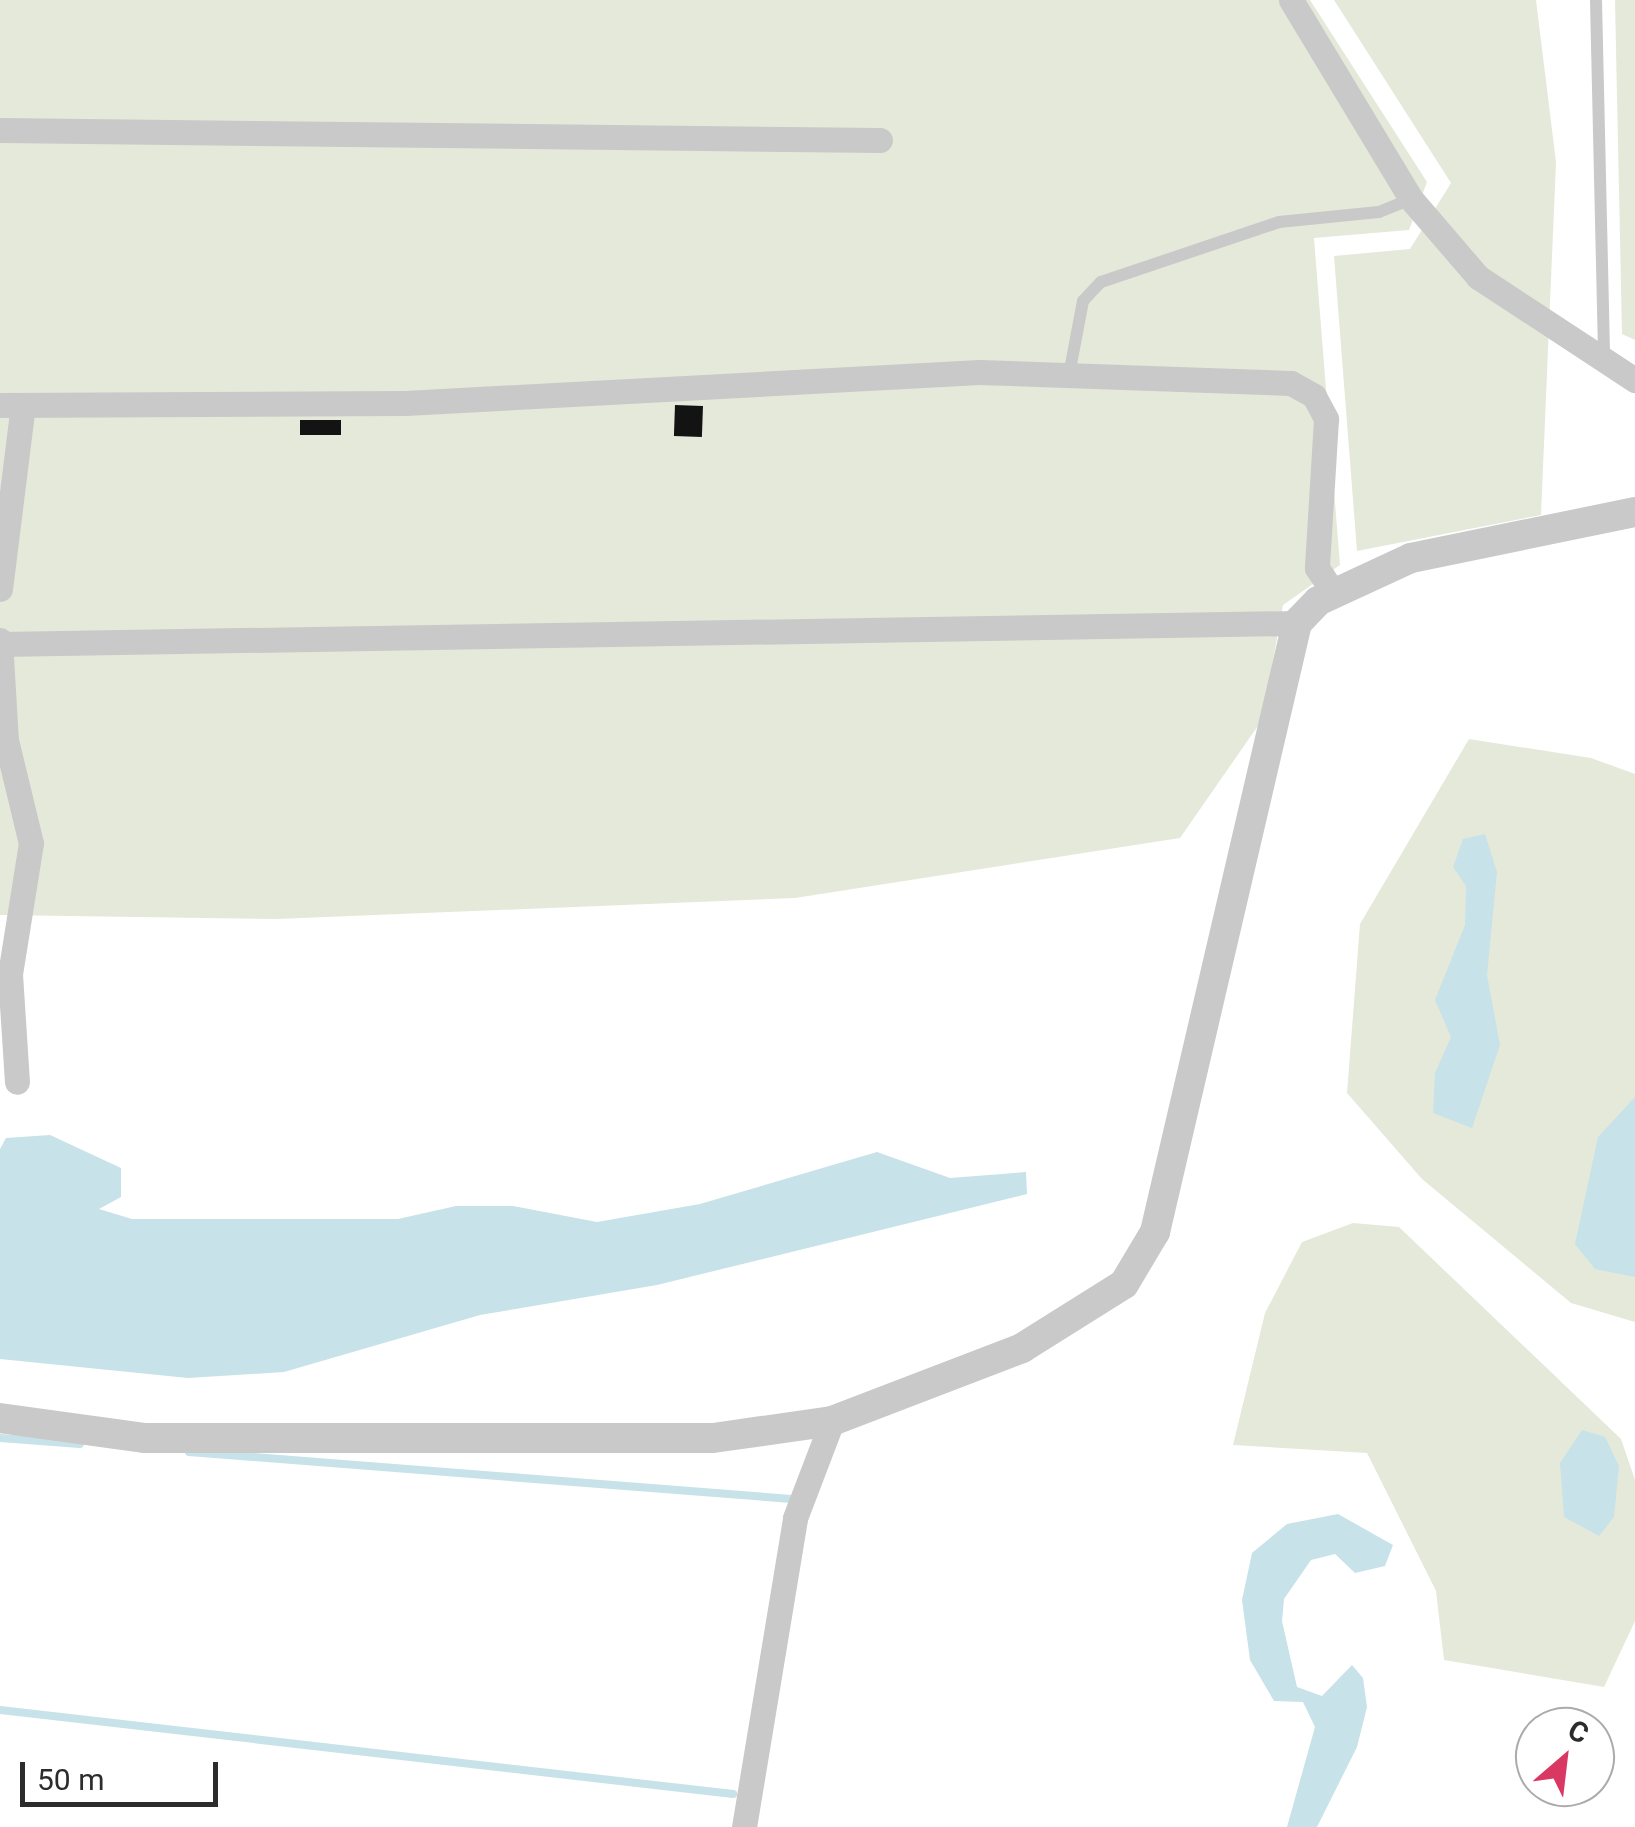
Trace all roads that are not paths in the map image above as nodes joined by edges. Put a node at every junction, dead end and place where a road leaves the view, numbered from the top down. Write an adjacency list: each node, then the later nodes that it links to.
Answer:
1 (1292, 0): 5 (street)
2 (1596, 0): 6 (lane)
3 (0, 130): 4 (street)
4 (880, 140)
5 (1411, 199): 6 (street); 7 (lane)
6 (1604, 361): 8 (street)
7 (1069, 375): 9 (street); 12 (street)
8 (1635, 380)
9 (12, 405): 11 (street)
10 (1635, 512): 12 (street)
11 (0, 589)
12 (1334, 592): 13 (street)
13 (1298, 623): 14 (street); 17 (street)
14 (0, 642): 15 (street)
15 (18, 1082)
16 (0, 1418): 17 (street)
17 (832, 1421): 18 (street)
18 (744, 1827)

